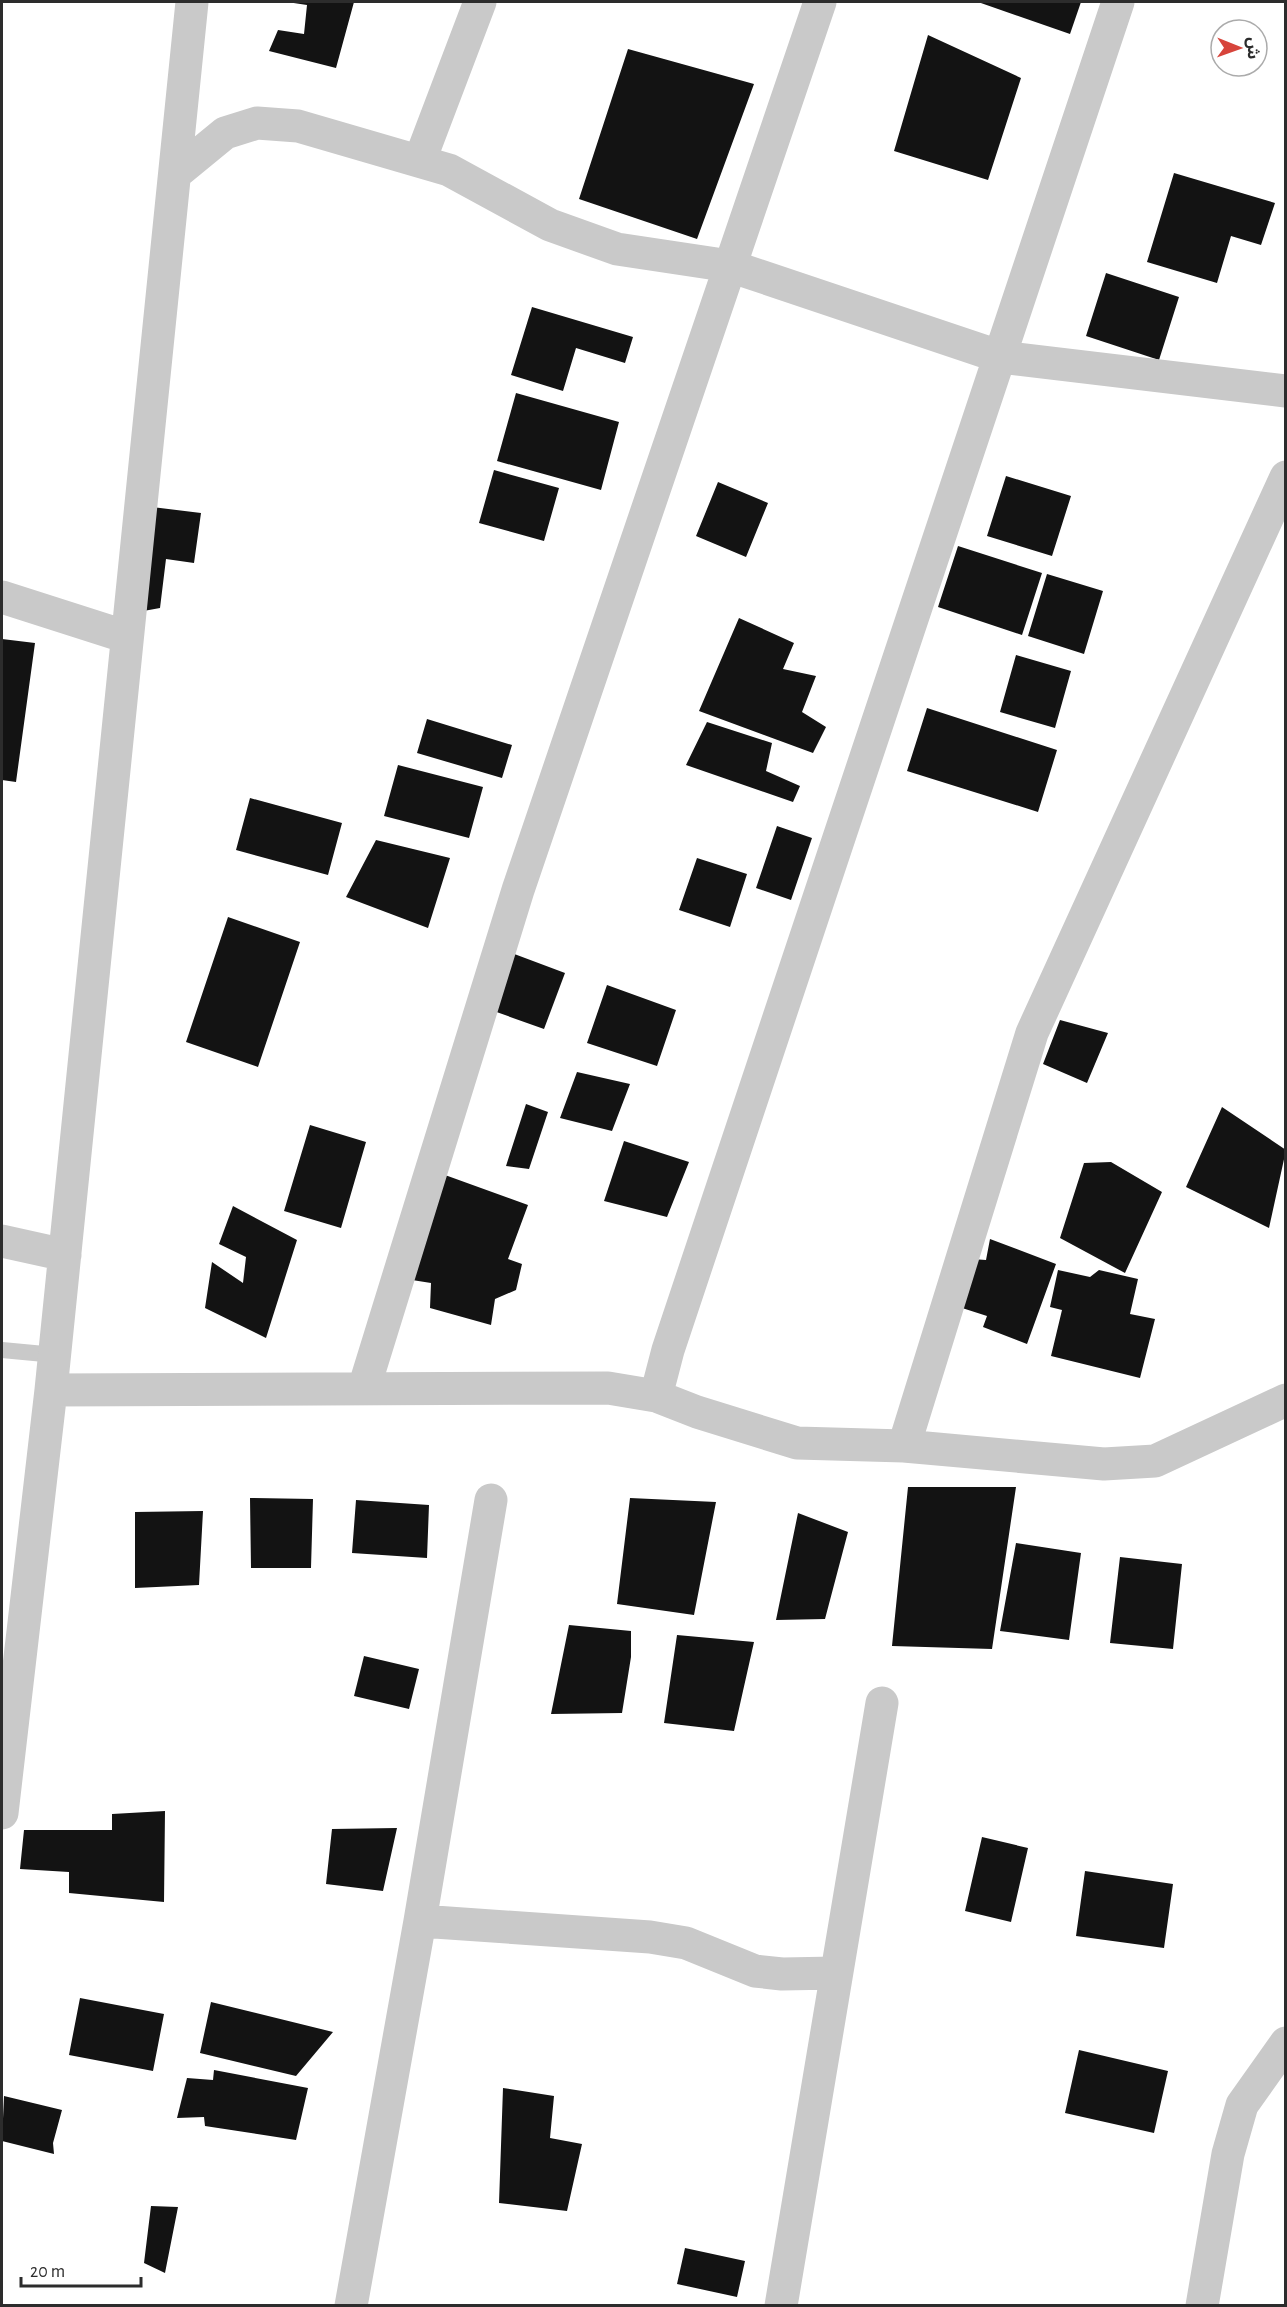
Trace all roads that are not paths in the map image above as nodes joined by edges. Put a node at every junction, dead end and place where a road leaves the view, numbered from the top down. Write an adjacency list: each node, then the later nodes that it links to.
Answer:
1 (192, 2): 6 (street)
2 (480, 2): 5 (street)
3 (820, 2): 7 (street)
4 (1118, 2): 8 (street)
5 (420, 160): 6 (street); 7 (street)
6 (175, 174): 12 (street)
7 (730, 266): 8 (street); 17 (street)
8 (1001, 357): 9 (street); 19 (street)
9 (1286, 392)
10 (1286, 477): 21 (street)
11 (2, 597): 12 (street)
12 (127, 637): 14 (street)
13 (2, 1241): 14 (street)
14 (65, 1255): 16 (street)
15 (2, 1350): 16 (lane)
16 (55, 1355): 18 (street)
17 (364, 1388): 18 (street); 19 (street)
18 (51, 1390): 24 (street)
19 (656, 1396): 21 (street)
20 (1286, 1400): 21 (street)
21 (904, 1446)
22 (491, 1500): 25 (street)
23 (882, 1703): 26 (street)
24 (2, 1813)
25 (420, 1920): 26 (street); 28 (street)
26 (836, 1973): 29 (street)
27 (1286, 2043): 30 (street)
28 (351, 2306)
29 (781, 2306)
30 (1202, 2306)

